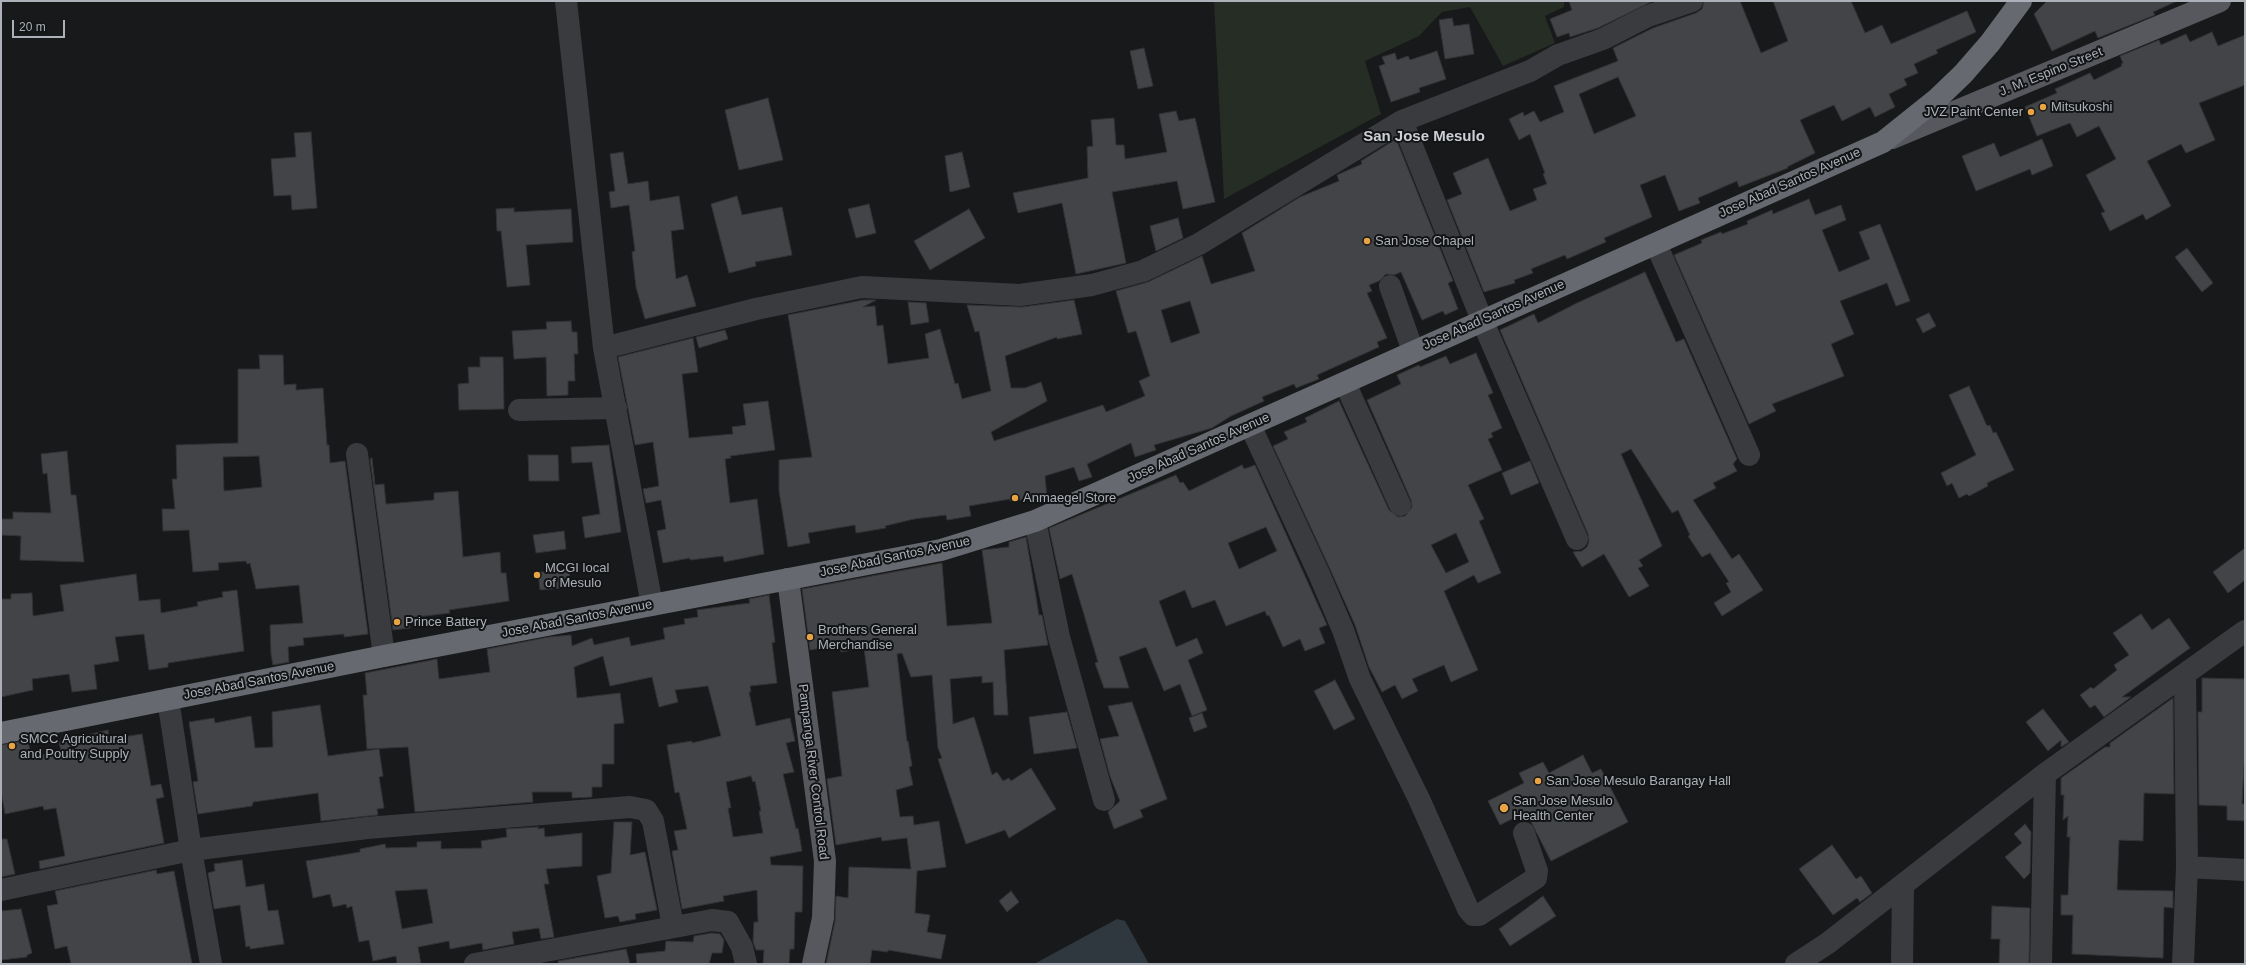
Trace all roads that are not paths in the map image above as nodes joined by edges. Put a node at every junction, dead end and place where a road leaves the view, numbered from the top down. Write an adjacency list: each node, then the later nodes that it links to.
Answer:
1 (566, 1): 10 (street)
2 (1692, 1): 5 (street)
3 (2021, 1): 6 (highway, Jose Abad Santos Avenue)
4 (2220, 1): 6 (main road, J. M. Espino Street)
5 (1402, 121): 9 (street); 10 (street)
6 (1882, 142): 7 (highway, Jose Abad Santos Avenue)
7 (1656, 244): 9 (highway, Jose Abad Santos Avenue); 17 (street)
8 (1390, 286): 11 (street)
9 (1482, 320): 11 (highway, Jose Abad Santos Avenue); 20 (street)
10 (604, 348): 13 (street)
11 (1413, 351): 12 (highway, Jose Abad Santos Avenue)
12 (1345, 383): 15 (highway, Jose Abad Santos Avenue); 18 (street)
13 (616, 408): 14 (street); 22 (street)
14 (519, 410)
15 (1250, 426): 19 (highway, Jose Abad Santos Avenue); 30 (street)
16 (357, 454): 24 (street)
17 (1749, 455)
18 (1400, 504)
19 (1035, 521): 21 (highway, Jose Abad Santos Avenue); 29 (street)
20 (1577, 539)
21 (788, 579): 22 (highway, Jose Abad Santos Avenue); 40 (main road, Pampanga River Control Road)
22 (652, 604): 24 (highway, Jose Abad Santos Avenue)
23 (2245, 631): 25 (street)
24 (384, 656): 26 (highway, Jose Abad Santos Avenue)
25 (2184, 674): 28 (street); 32 (street)
26 (168, 699): 27 (highway, Jose Abad Santos Avenue); 31 (street)
27 (1, 733)
28 (2045, 774): 34 (street); 43 (street)
29 (1104, 800)
30 (1524, 833)
31 (191, 850): 35 (street); 36 (street); 37 (street)
32 (2186, 867): 33 (street); 44 (street)
33 (2245, 870)
34 (1903, 885): 41 (street); 42 (street)
35 (1, 890)
36 (673, 926): 38 (street); 39 (street)
37 (211, 964)
38 (475, 964)
39 (746, 964)
40 (812, 964)
41 (1796, 964)
42 (1902, 964)
43 (2041, 964)
44 (2183, 964)

